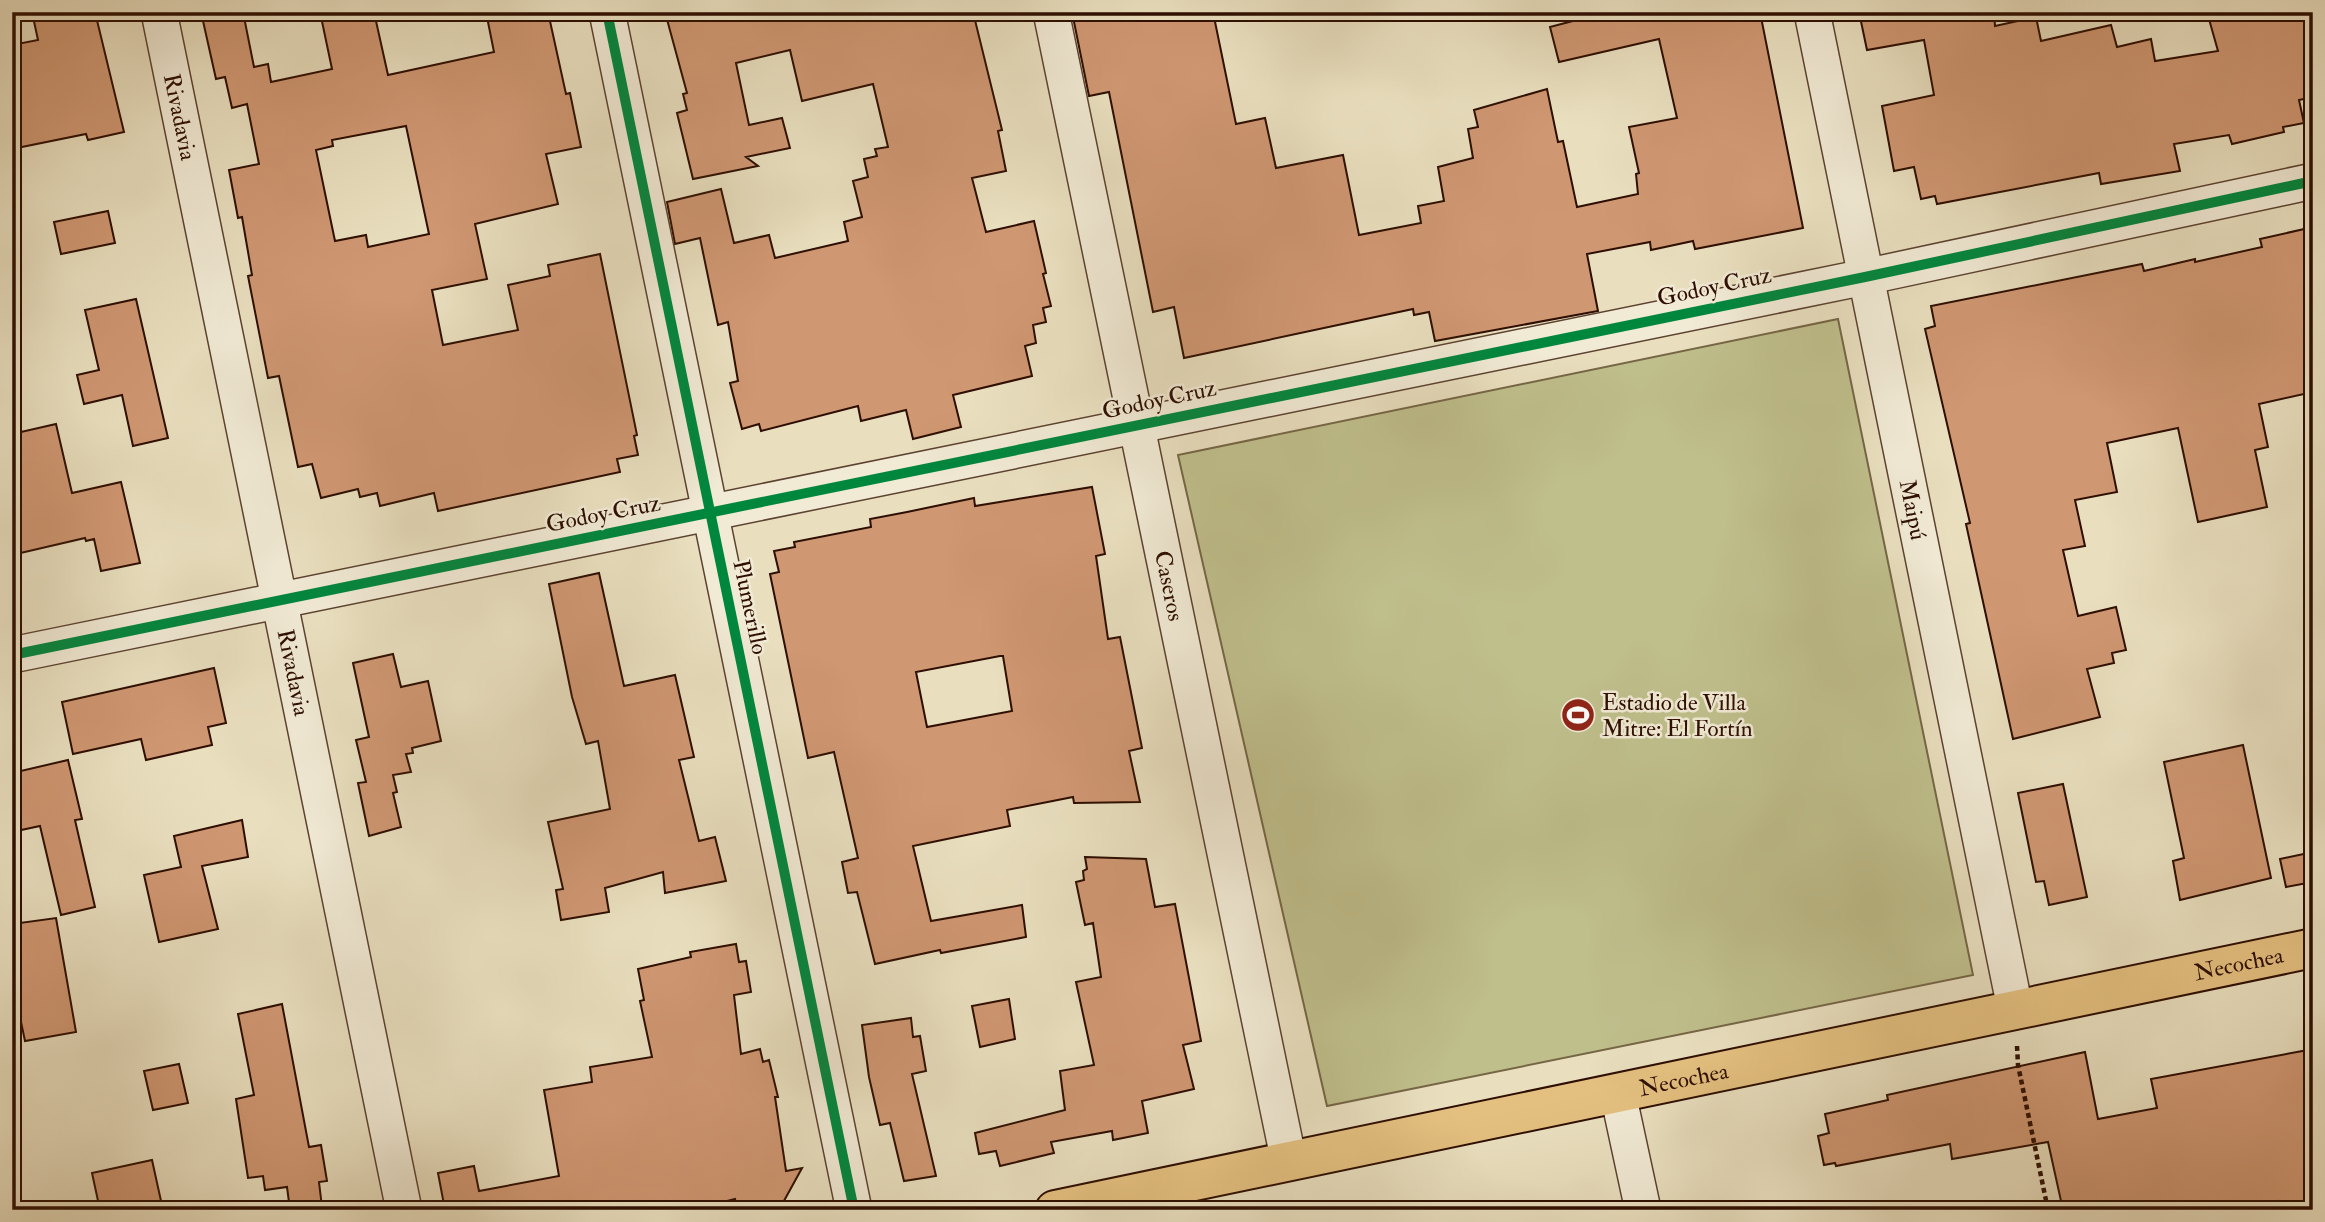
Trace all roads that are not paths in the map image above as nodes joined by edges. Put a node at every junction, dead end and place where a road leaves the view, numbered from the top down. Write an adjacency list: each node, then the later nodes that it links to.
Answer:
1 (159, 12): 9 (street, Rivadavia)
2 (607, 12): 8 (street, Plumerillo)
3 (1051, 12): 7 (street, Caseros)
4 (1812, 12): 6 (street, Maipú)
5 (2313, 181): 6 (street, Godoy Cruz)
6 (1865, 277): 7 (street, Godoy Cruz); 12 (street, Maipú)
7 (1137, 425): 8 (street, Godoy Cruz); 14 (street, Caseros)
8 (710, 513): 9 (street, Godoy Cruz); 17 (street, Plumerillo)
9 (279, 601): 10 (street, Godoy Cruz); 16 (street, Rivadavia)
10 (12, 655)
11 (2313, 948): 12 (main road, Necochea)
12 (2015, 1008): 13 (main road, Necochea)
13 (1618, 1094): 14 (main road, Necochea); 18 (street)
14 (1289, 1162): 15 (main road, Necochea)
15 (1071, 1208)
16 (404, 1210)
17 (853, 1210)
18 (1643, 1210)

